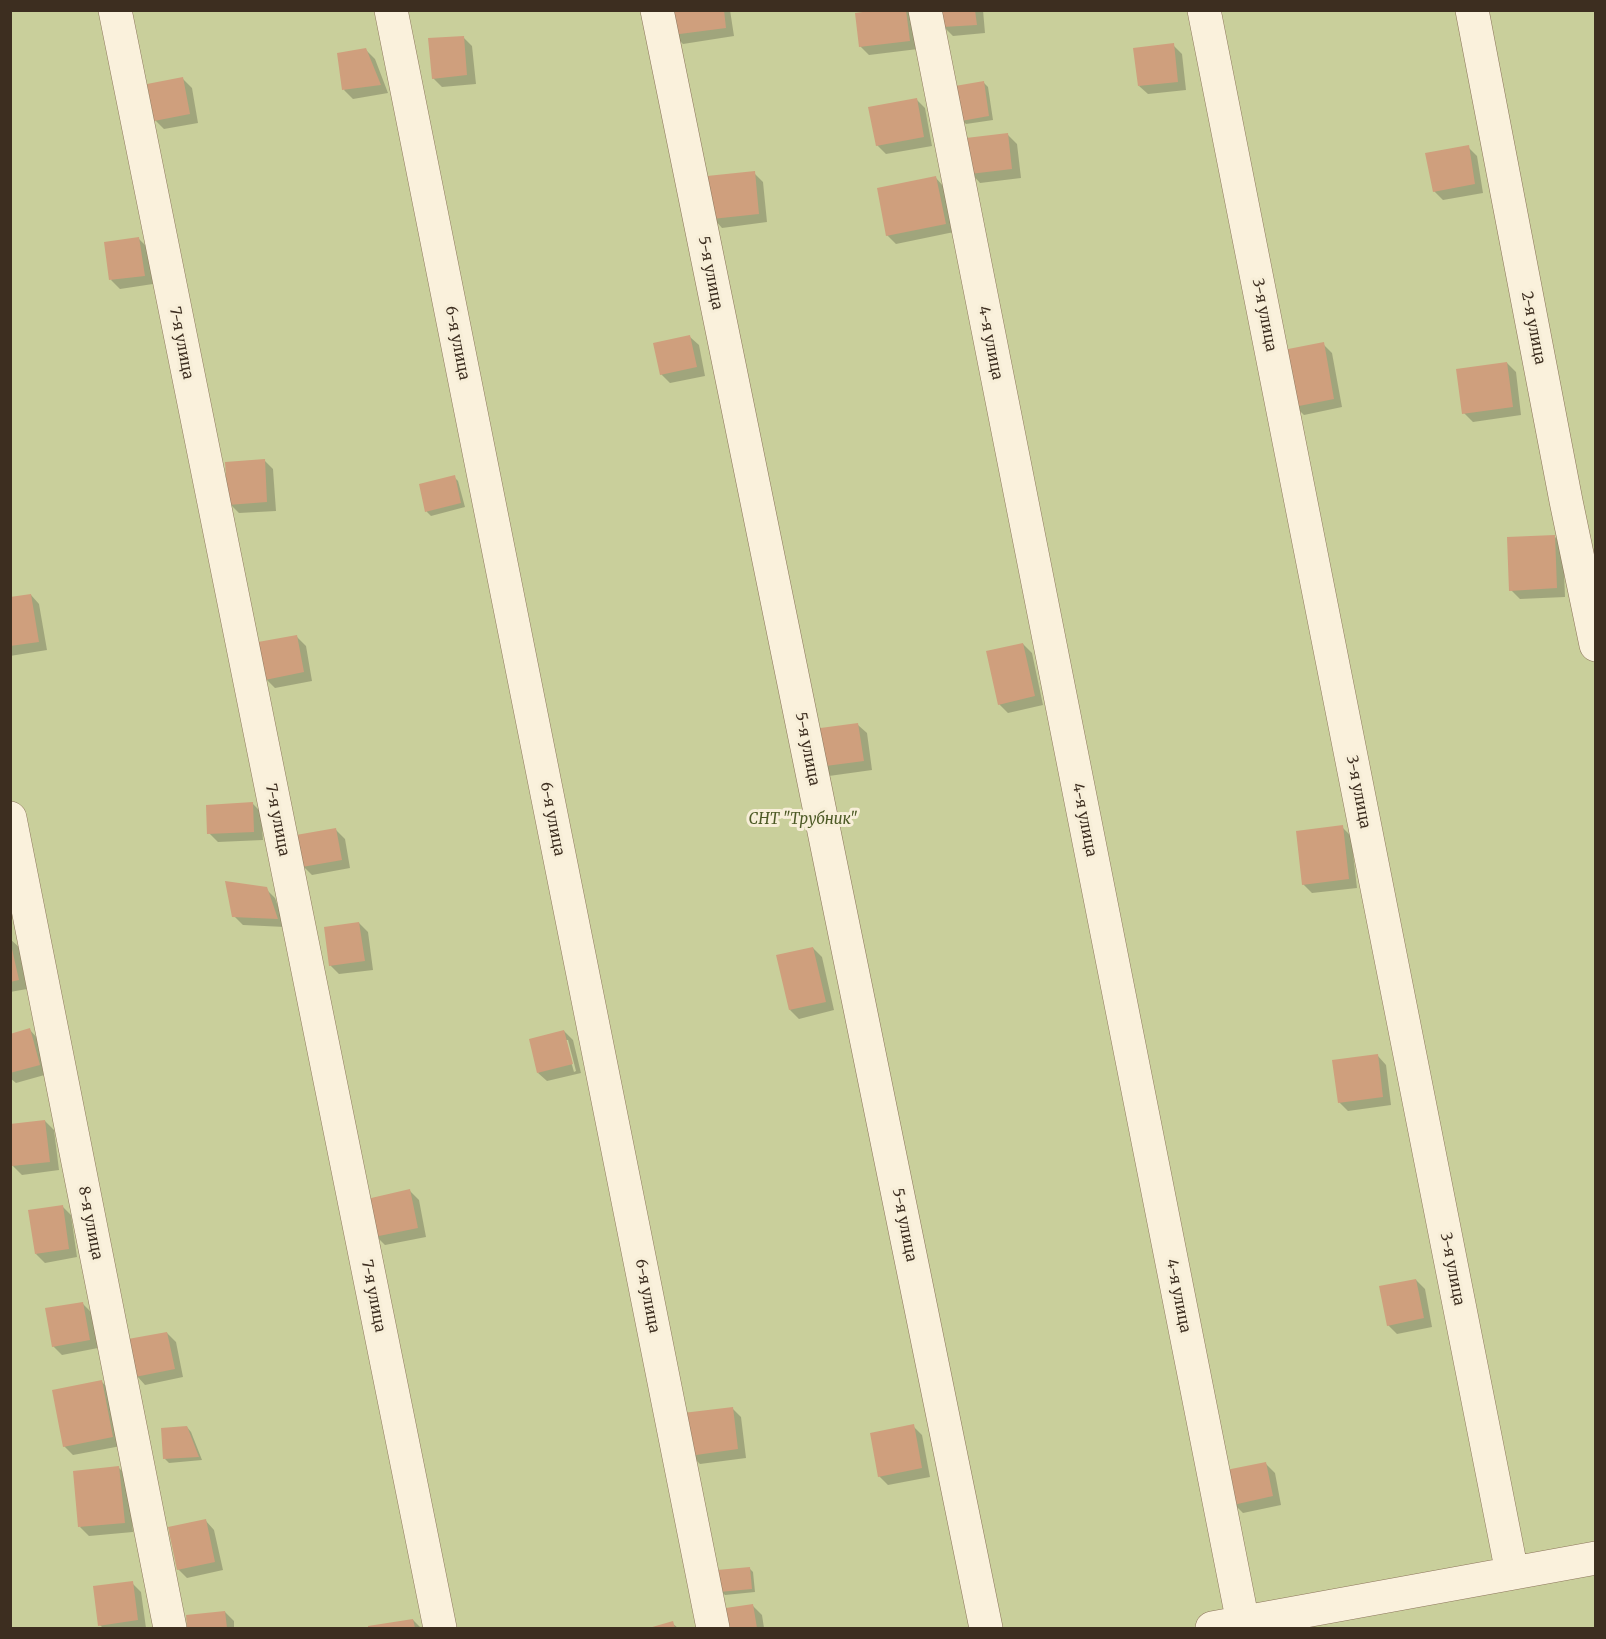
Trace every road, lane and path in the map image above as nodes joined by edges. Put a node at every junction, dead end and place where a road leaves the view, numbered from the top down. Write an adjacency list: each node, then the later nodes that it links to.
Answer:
1 (115, 10): 13 (lane, 7-я улица)
2 (391, 10): 14 (lane, 6-я улица)
3 (657, 10): 15 (lane, 5-я улица)
4 (925, 10): 11 (lane, 4-я улица)
5 (1204, 10): 10 (lane, 3-я улица)
6 (1472, 10): 7 (lane, 2-я улица)
7 (1596, 645)
8 (10, 818): 12 (lane, 8-я улица)
9 (1596, 1558): 10 (lane)
10 (1512, 1573): 11 (lane)
11 (1233, 1627)
12 (170, 1629)
13 (440, 1629)
14 (713, 1629)
15 (986, 1629)

